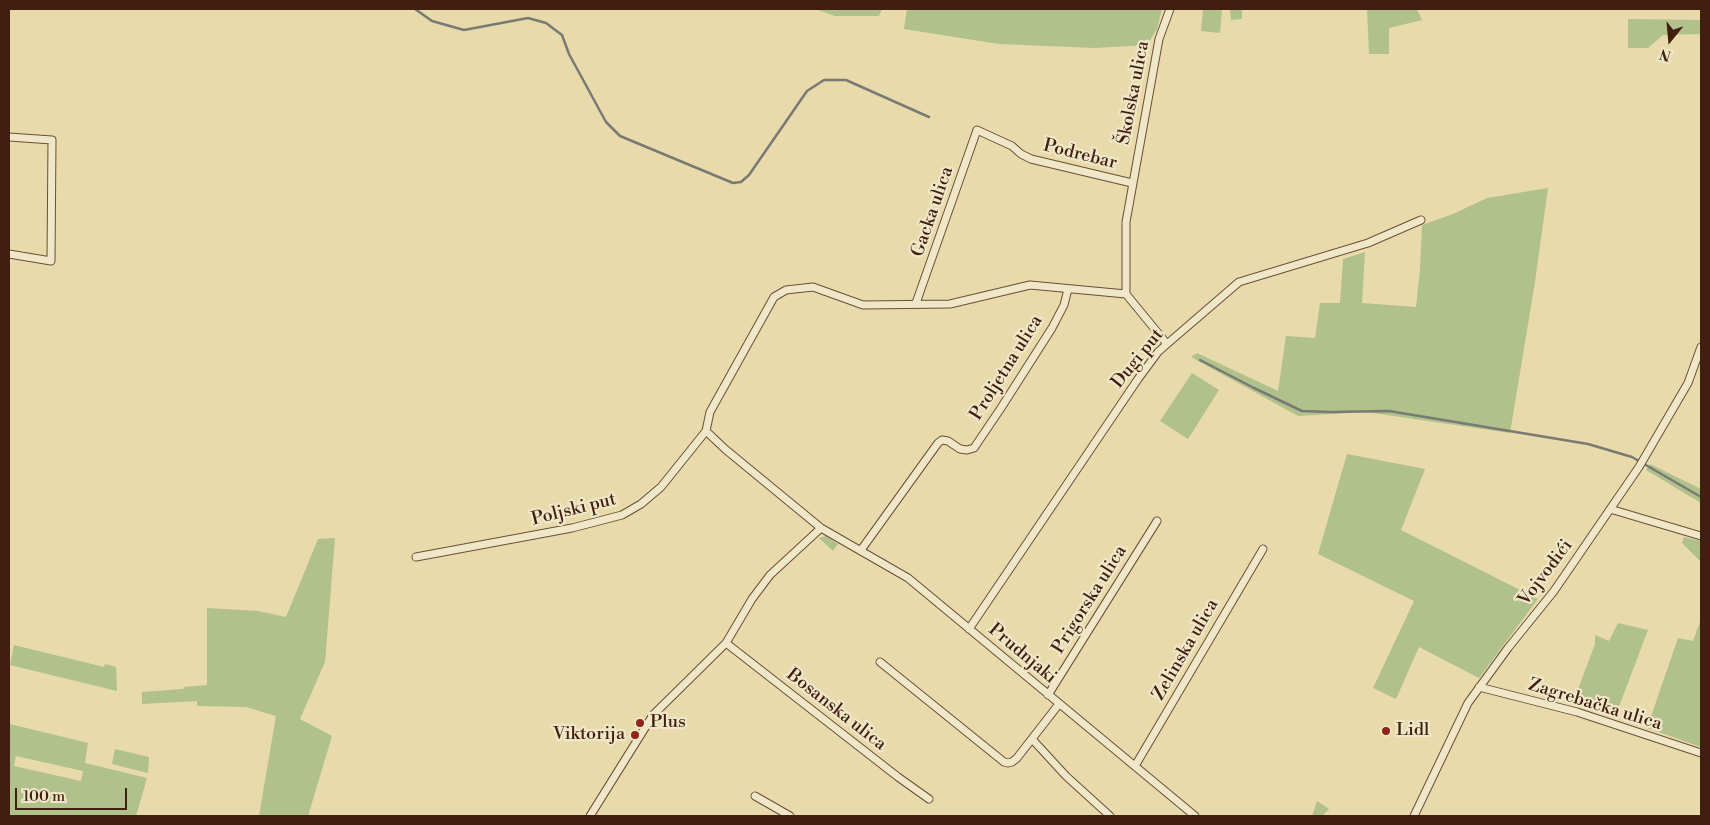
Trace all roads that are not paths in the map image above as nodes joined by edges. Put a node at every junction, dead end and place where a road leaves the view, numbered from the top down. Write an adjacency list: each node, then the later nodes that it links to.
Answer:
1 (1170, 9): 4 (street, Školska ulica)
2 (977, 130): 4 (street, Podrebar); 9 (street, Gacka ulica)
3 (9, 136): 6 (street)
4 (1132, 183): 8 (street, Podrebar)
5 (1421, 220): 10 (street, Dugi put)
6 (9, 254)
7 (1068, 289): 8 (street); 9 (street); 18 (street, Proljetna ulica)
8 (1126, 294): 10 (street)
9 (916, 303): 12 (street)
10 (1167, 344): 20 (street, Dugi put)
11 (1701, 347): 13 (street, Vojvodići)
12 (706, 431): 15 (street, Prudnjaki); 19 (street, Poljski put)
13 (1610, 509): 16 (street); 23 (street, Vojvodići)
14 (1157, 521): 24 (street, Prigorska ulica)
15 (821, 528): 18 (street, Prudnjaki); 21 (street)
16 (1701, 536)
17 (1263, 548): 28 (street, Zelinska ulica)
18 (861, 550): 20 (street, Prudnjaki)
19 (416, 557)
20 (969, 629): 24 (street, Prudnjaki)
21 (726, 642): 30 (street, Bosanska ulica); 31 (street)
22 (880, 662): 26 (street)
23 (1479, 687): 27 (street, Zagrebačka ulica); 35 (street, Vojvodići)
24 (1048, 695): 25 (street, Prudnjaki)
25 (1059, 704): 26 (street); 28 (street, Prudnjaki)
26 (1032, 739): 33 (street)
27 (1701, 753)
28 (1136, 766): 34 (street, Prudnjaki)
29 (755, 796): 32 (street)
30 (930, 799)
31 (590, 816)
32 (790, 816)
33 (1110, 816)
34 (1195, 816)
35 (1414, 816)

